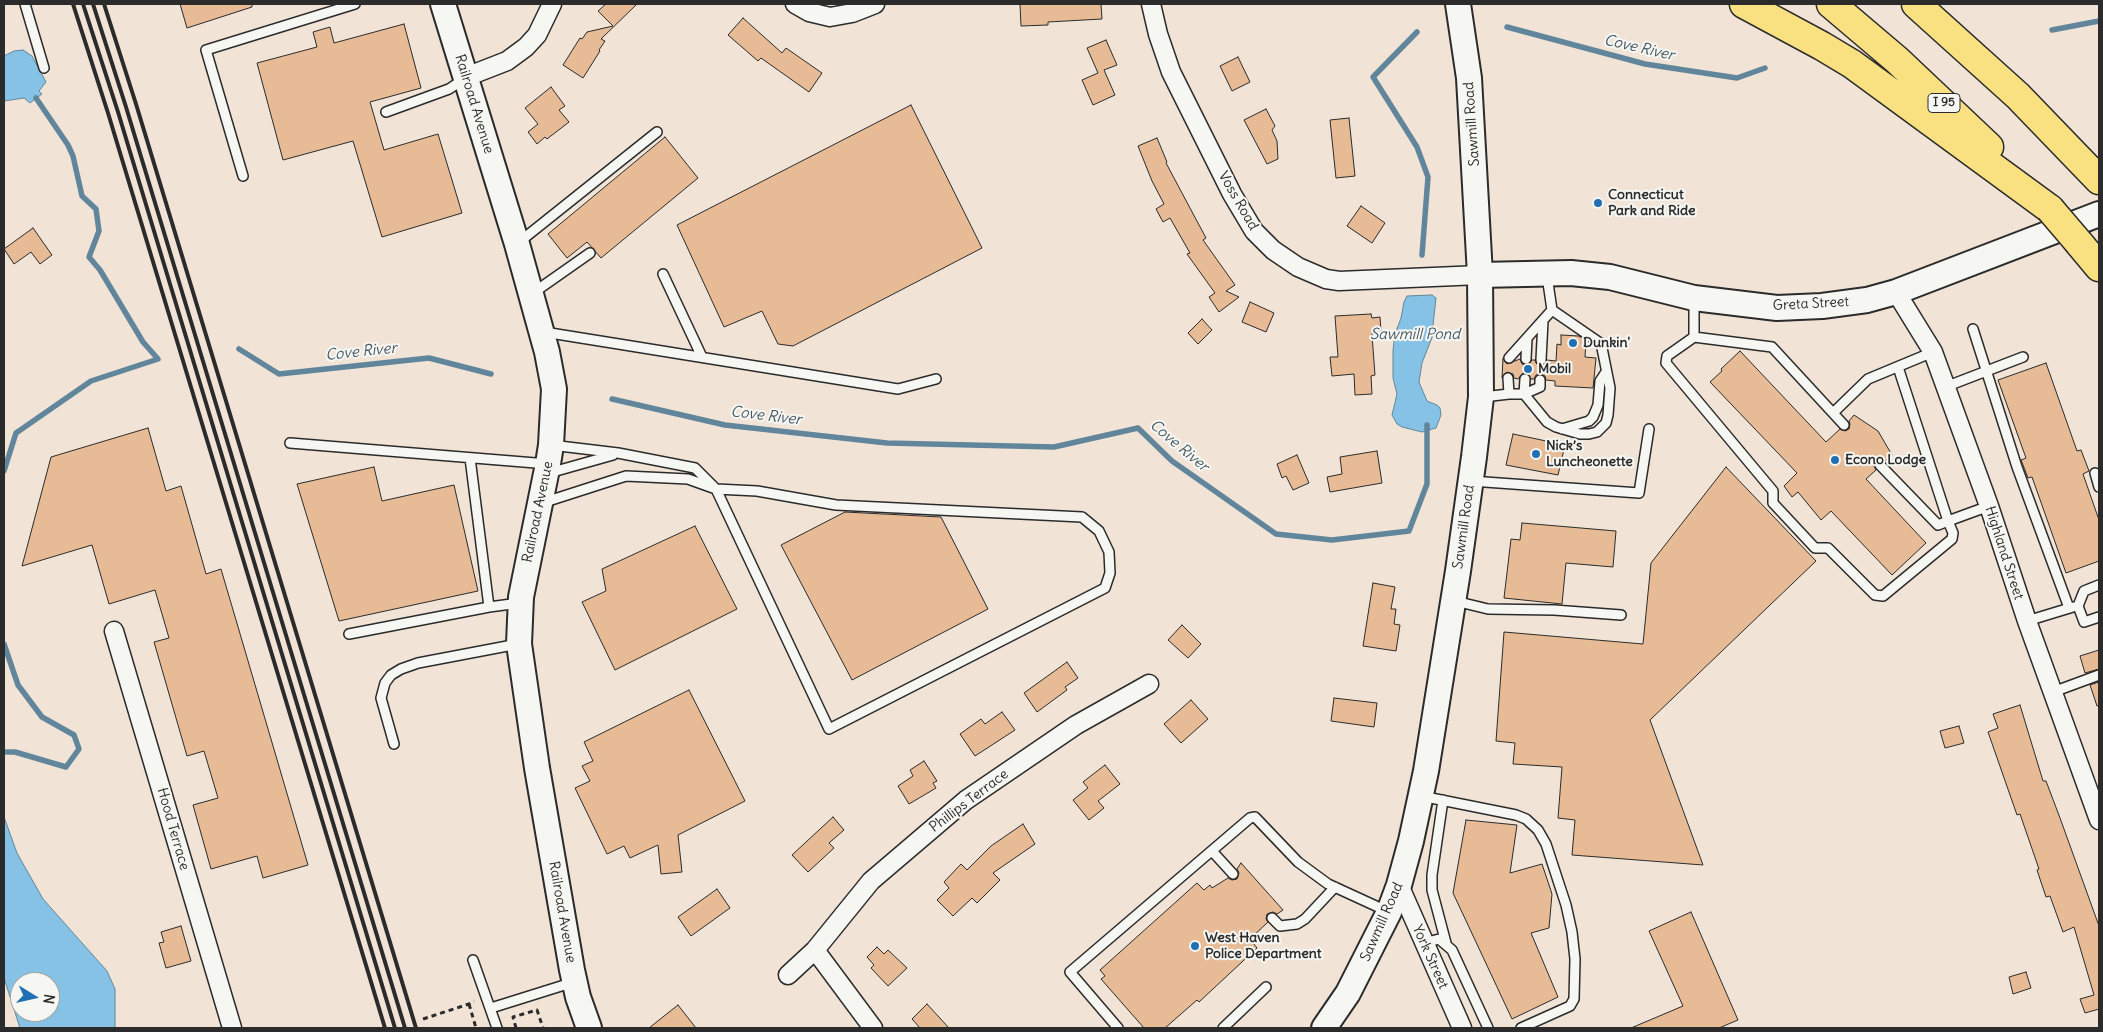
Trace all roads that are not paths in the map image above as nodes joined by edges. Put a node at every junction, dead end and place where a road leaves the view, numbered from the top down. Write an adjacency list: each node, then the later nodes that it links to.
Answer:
1 (25, 4): 12 (lane)
2 (355, 4): 16 (lane)
3 (443, 4): 13 (street, Railroad Avenue)
4 (552, 4): 13 (street)
5 (795, 4): 6 (street)
6 (875, 4)
7 (1151, 4): 25 (street, Voss Road)
8 (1458, 4): 25 (street, Sawmill Road)
9 (1744, 4): 18 (highway)
10 (1831, 4): 18 (highway, I 95)
11 (1916, 4): 17 (highway)
12 (44, 68)
13 (466, 77): 14 (lane); 20 (street, Railroad Avenue)
14 (386, 112)
15 (656, 132): 20 (lane)
16 (243, 176)
17 (2099, 180)
18 (2050, 209): 22 (highway, I 95, bridge)
19 (2099, 214): 26 (street, Greta Street)
20 (517, 244): 27 (street, Railroad Avenue)
21 (590, 253): 27 (lane)
22 (2099, 267)
23 (1547, 273): 25 (street, Greta Street); 28 (street, Greta Street); 29 (lane)
24 (663, 274): 36 (lane)
25 (1480, 274): 51 (street, Sawmill Road)
26 (1896, 292): 28 (street, Greta Street); 35 (street, Highland Street)
27 (531, 294): 32 (street, Railroad Avenue)
28 (1694, 298): 33 (lane)
29 (1552, 310): 30 (lane); 43 (lane)
30 (1543, 321): 34 (lane); 40 (lane)
31 (1972, 329): 42 (lane)
32 (541, 332): 36 (lane); 59 (street, Railroad Avenue)
33 (1694, 337): 52 (lane); 67 (lane)
34 (1527, 338): 38 (lane); 39 (lane)
35 (1933, 352): 41 (lane); 48 (street, Highland Street)
36 (702, 357): 45 (lane)
37 (2023, 357): 42 (lane)
38 (1509, 358)
39 (1526, 359)
40 (1541, 360)
41 (1898, 367): 52 (lane); 67 (lane)
42 (1986, 371): 48 (lane); 72 (lane)
43 (1606, 372): 54 (lane); 54 (lane)
44 (1508, 378): 49 (lane)
45 (936, 379)
46 (1525, 379): 50 (lane)
47 (1540, 380): 50 (lane)
48 (1945, 387): 66 (street, Highland Street)
49 (1509, 394): 50 (lane); 51 (lane)
50 (1524, 394): 54 (lane)
51 (1480, 397): 62 (street, Sawmill Road)
52 (1833, 413): 53 (lane)
53 (1844, 425)
54 (1562, 429)
55 (1649, 429): 62 (lane)
56 (290, 443): 58 (lane)
57 (618, 453): 59 (lane); 59 (lane); 64 (lane)
58 (470, 458): 59 (lane); 71 (lane)
59 (548, 461): 65 (street, Railroad Avenue)
60 (1880, 465): 67 (lane)
61 (2095, 472): 63 (lane)
62 (1471, 481): 69 (street, Sawmill Road)
63 (2099, 487)
64 (716, 489): 64 (lane); 65 (lane)
65 (540, 504): 70 (street, Railroad Avenue)
66 (1989, 506): 67 (lane); 75 (street, Highland Street)
67 (1948, 521)
68 (2099, 585): 72 (lane)
69 (1453, 601): 73 (lane); 83 (street, Sawmill Road)
70 (520, 602): 71 (lane); 78 (street, Railroad Avenue)
71 (489, 607): 77 (lane)
72 (2073, 607): 74 (lane); 75 (lane)
73 (1621, 615)
74 (2099, 617)
75 (2026, 621): 81 (street, Highland Street)
76 (114, 630): 99 (street, Hood Terrace)
77 (349, 634)
78 (519, 644): 82 (lane); 96 (street, Railroad Avenue)
79 (2099, 675): 81 (lane)
80 (1149, 684): 93 (street, Phillips Terrace)
81 (2053, 692): 84 (street, Highland Street)
82 (394, 744)
83 (1432, 798): 87 (street, Sawmill Road); 92 (lane); 108 (lane)
84 (2098, 811)
85 (1212, 850): 86 (lane); 88 (lane); 103 (lane)
86 (1233, 874)
87 (1399, 885): 89 (street, Sawmill Road); 91 (street, York Street)
88 (1335, 887): 89 (lane); 90 (lane)
89 (1389, 912): 105 (street, Sawmill Road)
90 (1272, 918)
91 (1424, 943): 92 (lane); 106 (street, York Street)
92 (1446, 943): 107 (lane)
93 (815, 950): 95 (street, Phillips Terrace); 102 (street)
94 (473, 960): 98 (lane)
95 (788, 975)
96 (575, 982): 98 (lane); 101 (street, Railroad Avenue)
97 (1266, 988): 104 (lane)
98 (491, 1008): 100 (lane)
99 (232, 1028)
100 (497, 1028)
101 (589, 1028)
102 (873, 1028)
103 (1118, 1028)
104 (1223, 1028)
105 (1324, 1028)
106 (1462, 1028)
107 (1488, 1028)
108 (1521, 1028)

